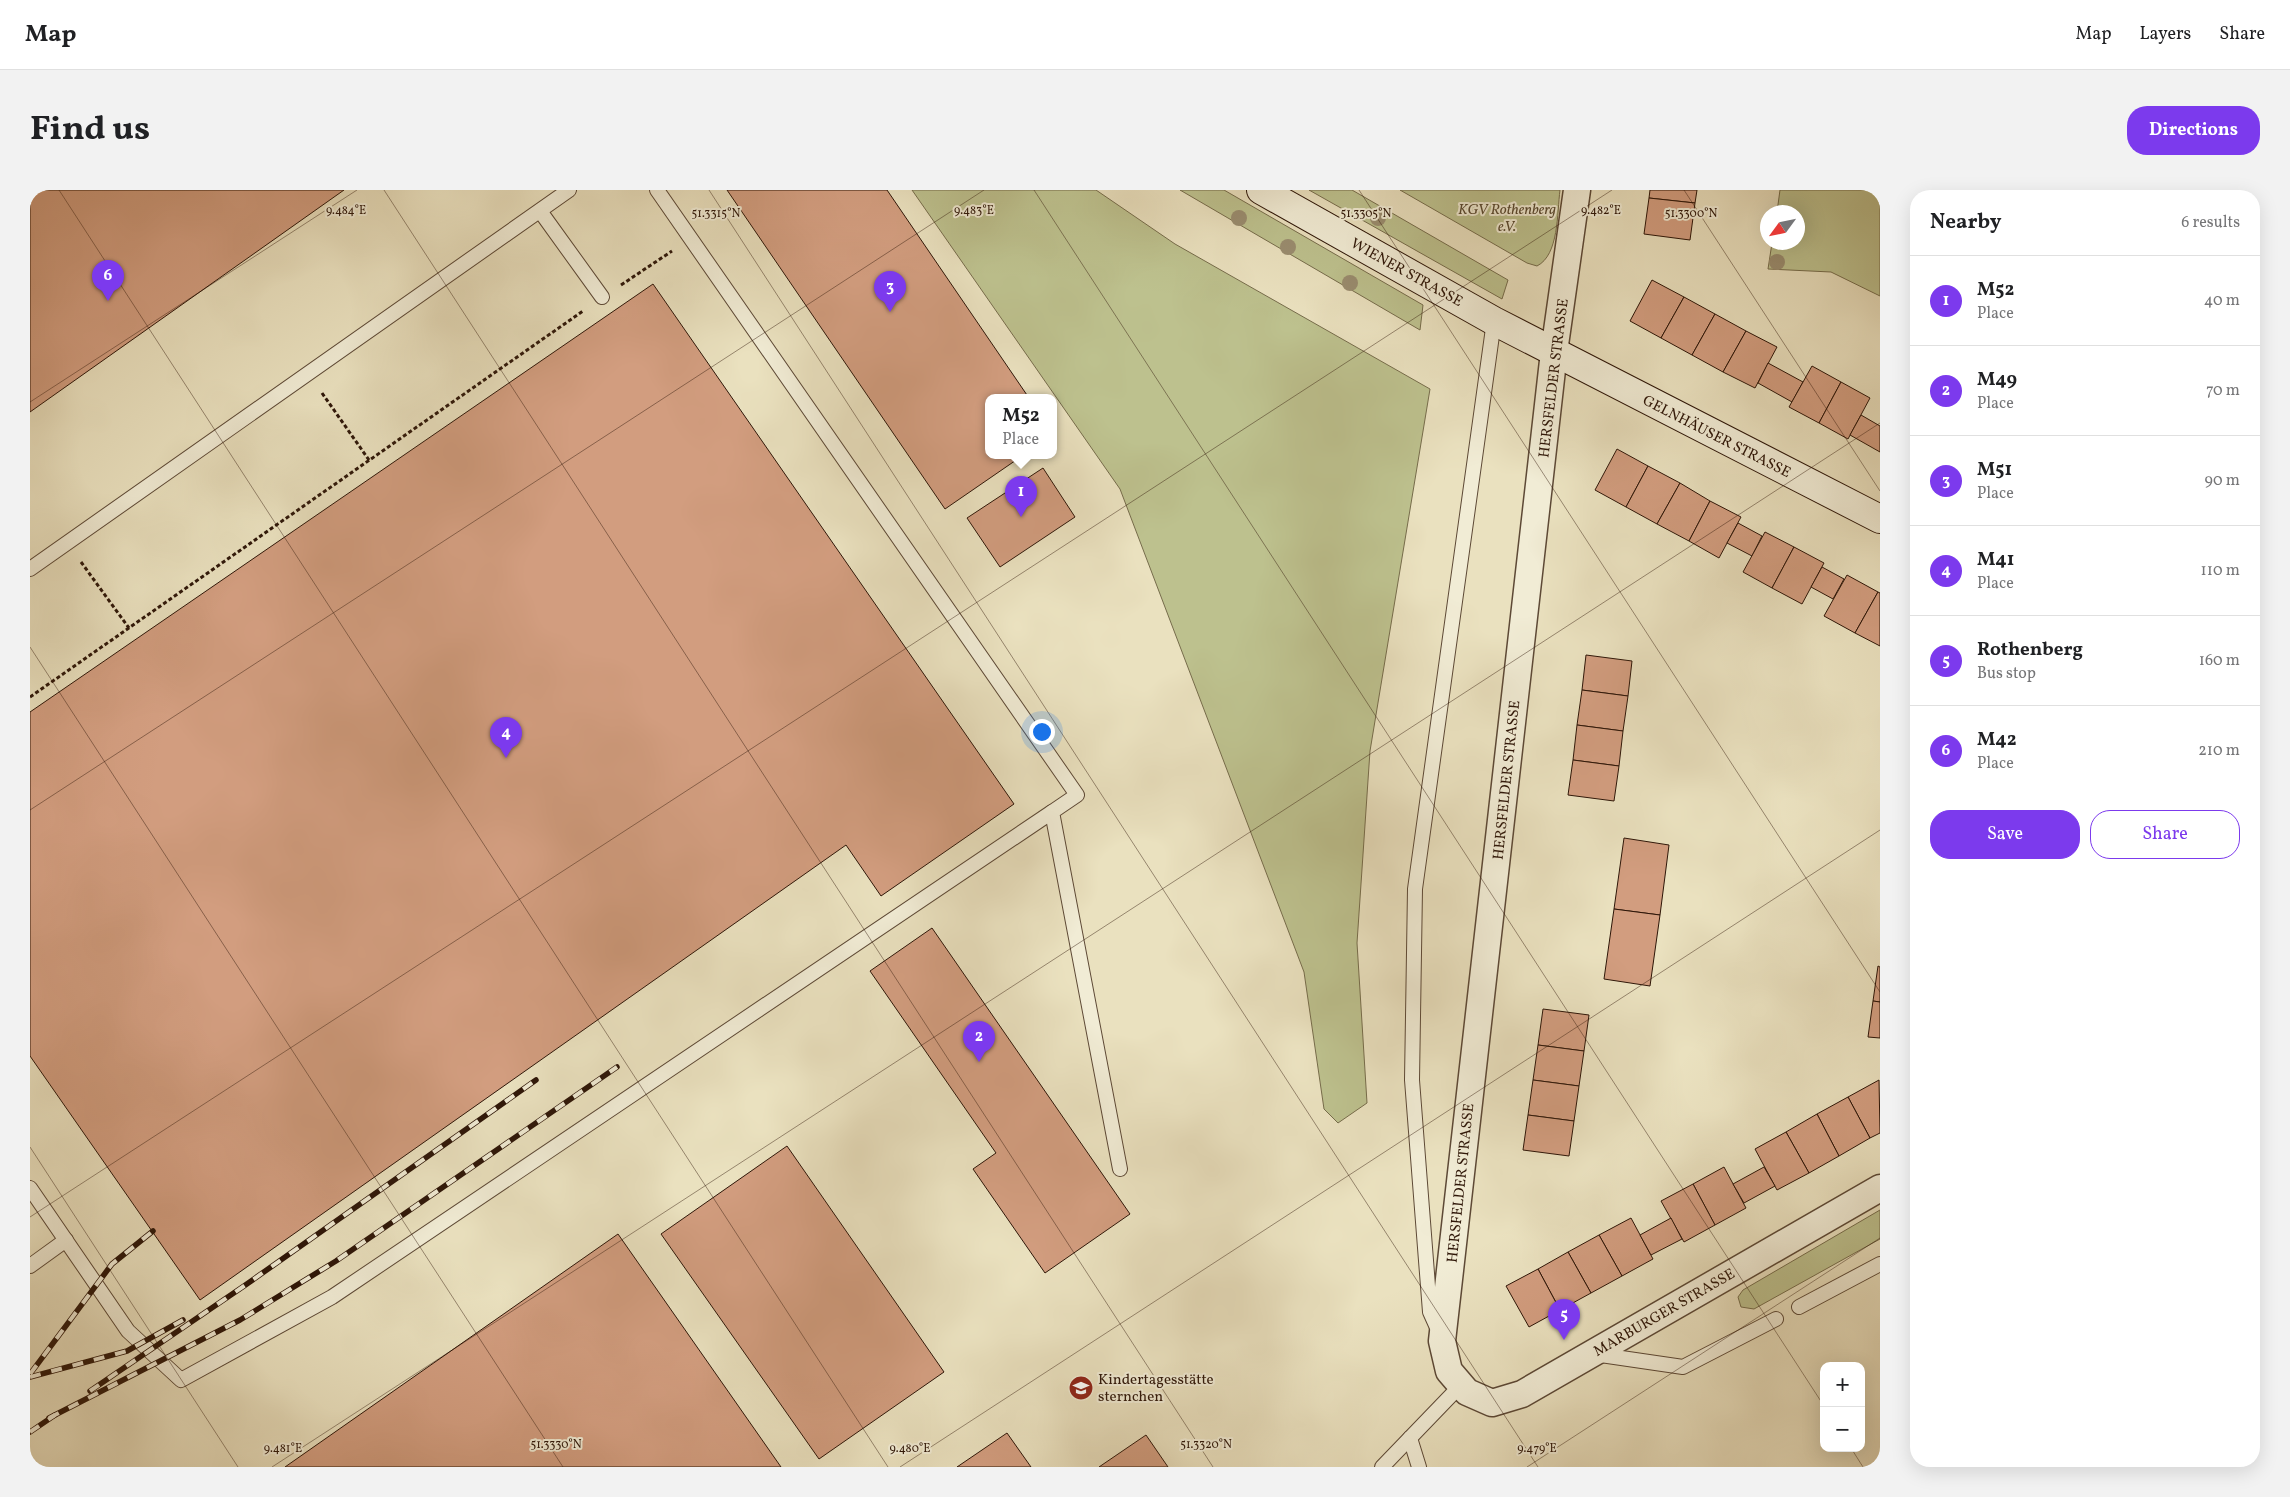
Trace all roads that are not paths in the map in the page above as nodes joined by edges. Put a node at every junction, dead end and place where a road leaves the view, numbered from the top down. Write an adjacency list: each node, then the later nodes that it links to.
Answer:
1 (569, 190): 5 (lane)
2 (657, 190): 11 (lane)
3 (1261, 190): 7 (main road, WIENER STRASSE)
4 (1577, 190): 8 (street, HERSFELDER STRASSE)
5 (540, 211): 6 (lane); 10 (lane)
6 (602, 298)
7 (1494, 321): 8 (main road, WIENER STRASSE); 20 (lane)
8 (1554, 352): 9 (main road, GELNHÄUSER STRASSE); 20 (street, HERSFELDER STRASSE)
9 (1880, 519)
10 (30, 569)
11 (1052, 812): 12 (lane); 15 (lane)
12 (1120, 1169)
13 (30, 1188): 15 (lane)
14 (1880, 1188): 21 (street, MARBURGER STRASSE)
15 (66, 1240): 17 (lane)
16 (1880, 1264): 18 (lane)
17 (30, 1266)
18 (1799, 1307)
19 (1776, 1319): 21 (lane)
20 (1442, 1341): 22 (street, HERSFELDER STRASSE)
21 (1592, 1354): 22 (street, MARBURGER STRASSE)
22 (1455, 1378): 23 (lane)
23 (1410, 1438): 24 (lane); 25 (lane)
24 (1382, 1467)
25 (1419, 1467)

